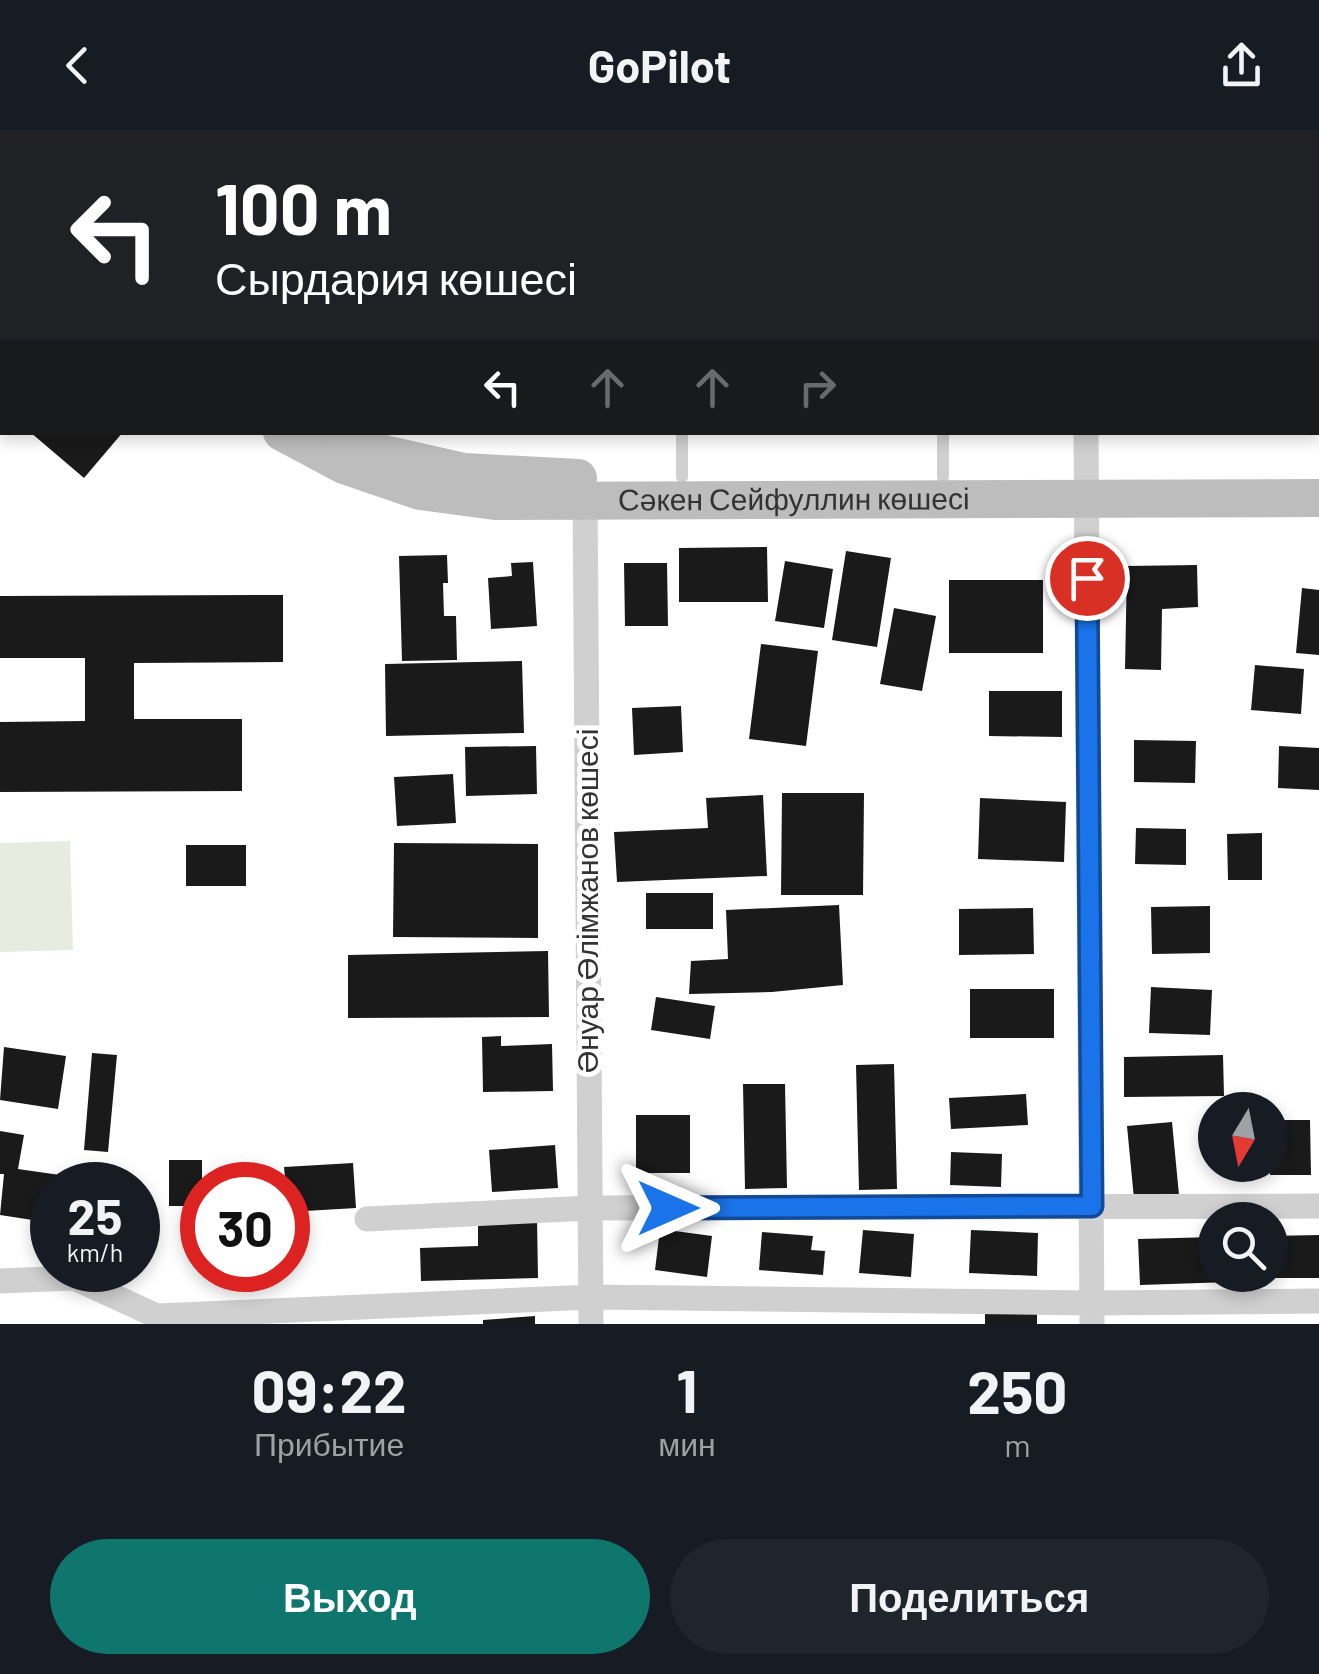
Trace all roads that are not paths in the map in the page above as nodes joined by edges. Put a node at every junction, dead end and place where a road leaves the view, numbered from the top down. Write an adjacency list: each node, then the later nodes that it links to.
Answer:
1 (288, 435): 10 (street, Сәкен Сейфуллин көшесі)
2 (343, 435): 10 (street, Сәкен Сейфуллин көшесі)
3 (682, 435): 7 (lane)
4 (943, 435): 8 (lane)
5 (1086, 435): 9 (street)
6 (1319, 474): 9 (street, Сәкен Сейфуллин көшесі)
7 (682, 476): 8 (street, Сәкен Сейфуллин көшесі); 10 (street, Сәкен Сейфуллин көшесі)
8 (943, 477): 9 (street, Сәкен Сейфуллин көшесі)
9 (1086, 489): 10 (street, Сәкен Сейфуллин көшесі); 11 (street, Сәкен Сейфуллин көшесі); 12 (street)
10 (585, 491): 14 (street, Әнуар Әлімжанов көшесі)
11 (1319, 498)
12 (1092, 1206): 13 (street); 14 (street); 19 (street)
13 (1319, 1206)
14 (591, 1208): 15 (street); 17 (street, Әнуар Әлімжанов көшесі)
15 (367, 1219)
16 (0, 1282): 17 (street)
17 (591, 1297): 19 (street); 20 (street, Әнуар Әлімжанов көшесі)
18 (1319, 1301): 19 (street)
19 (1092, 1314)
20 (591, 1324)

